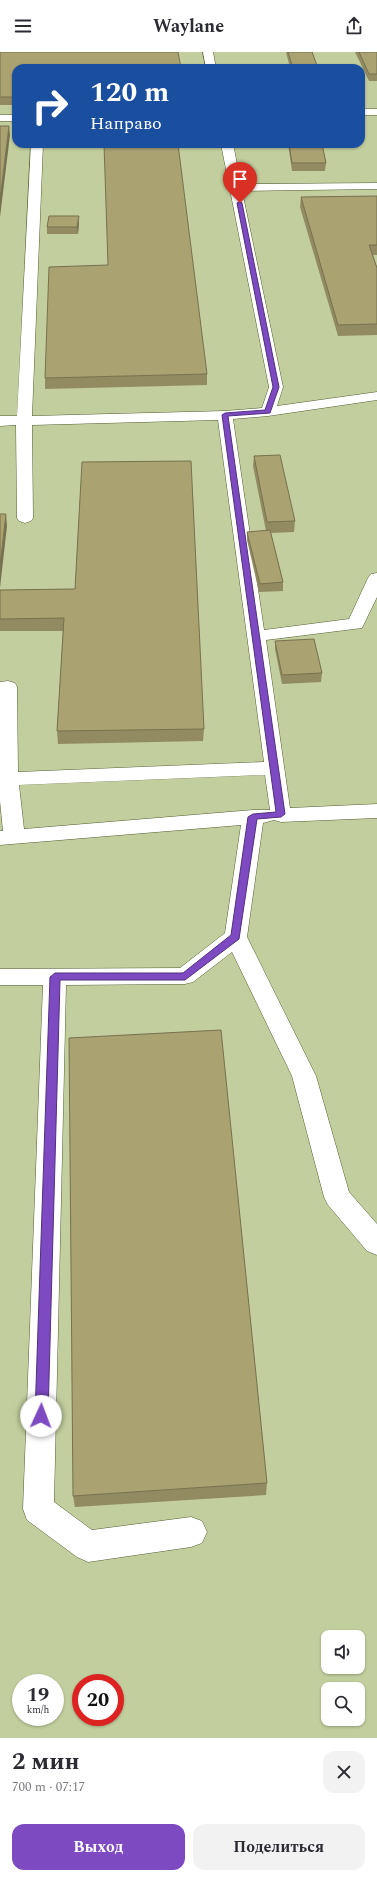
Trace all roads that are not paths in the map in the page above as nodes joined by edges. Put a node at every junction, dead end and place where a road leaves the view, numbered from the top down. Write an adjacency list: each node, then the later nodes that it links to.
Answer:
1 (208, 52): 2 (lane)
2 (210, 64)
3 (365, 112): 4 (lane)
4 (377, 112)
5 (0, 118): 6 (lane)
6 (12, 118)
7 (37, 148): 14 (lane)
8 (228, 148): 10 (lane)
9 (377, 186): 10 (lane)
10 (237, 188): 12 (lane)
11 (377, 396): 12 (lane)
12 (268, 412): 13 (lane)
13 (225, 415): 14 (lane); 18 (lane)
14 (24, 420): 15 (lane); 16 (lane)
15 (0, 421)
16 (25, 518)
17 (377, 578): 18 (lane)
18 (256, 636): 20 (lane)
19 (0, 688): 21 (lane)
20 (274, 768): 21 (lane); 23 (lane)
21 (8, 779): 25 (lane)
22 (377, 811): 23 (lane)
23 (281, 814): 24 (lane)
24 (253, 817): 25 (lane); 26 (lane)
25 (7, 837)
26 (236, 937): 28 (lane); 29 (lane)
27 (0, 977): 28 (lane)
28 (55, 977): 30 (lane)
29 (377, 1243)
30 (190, 1532)

